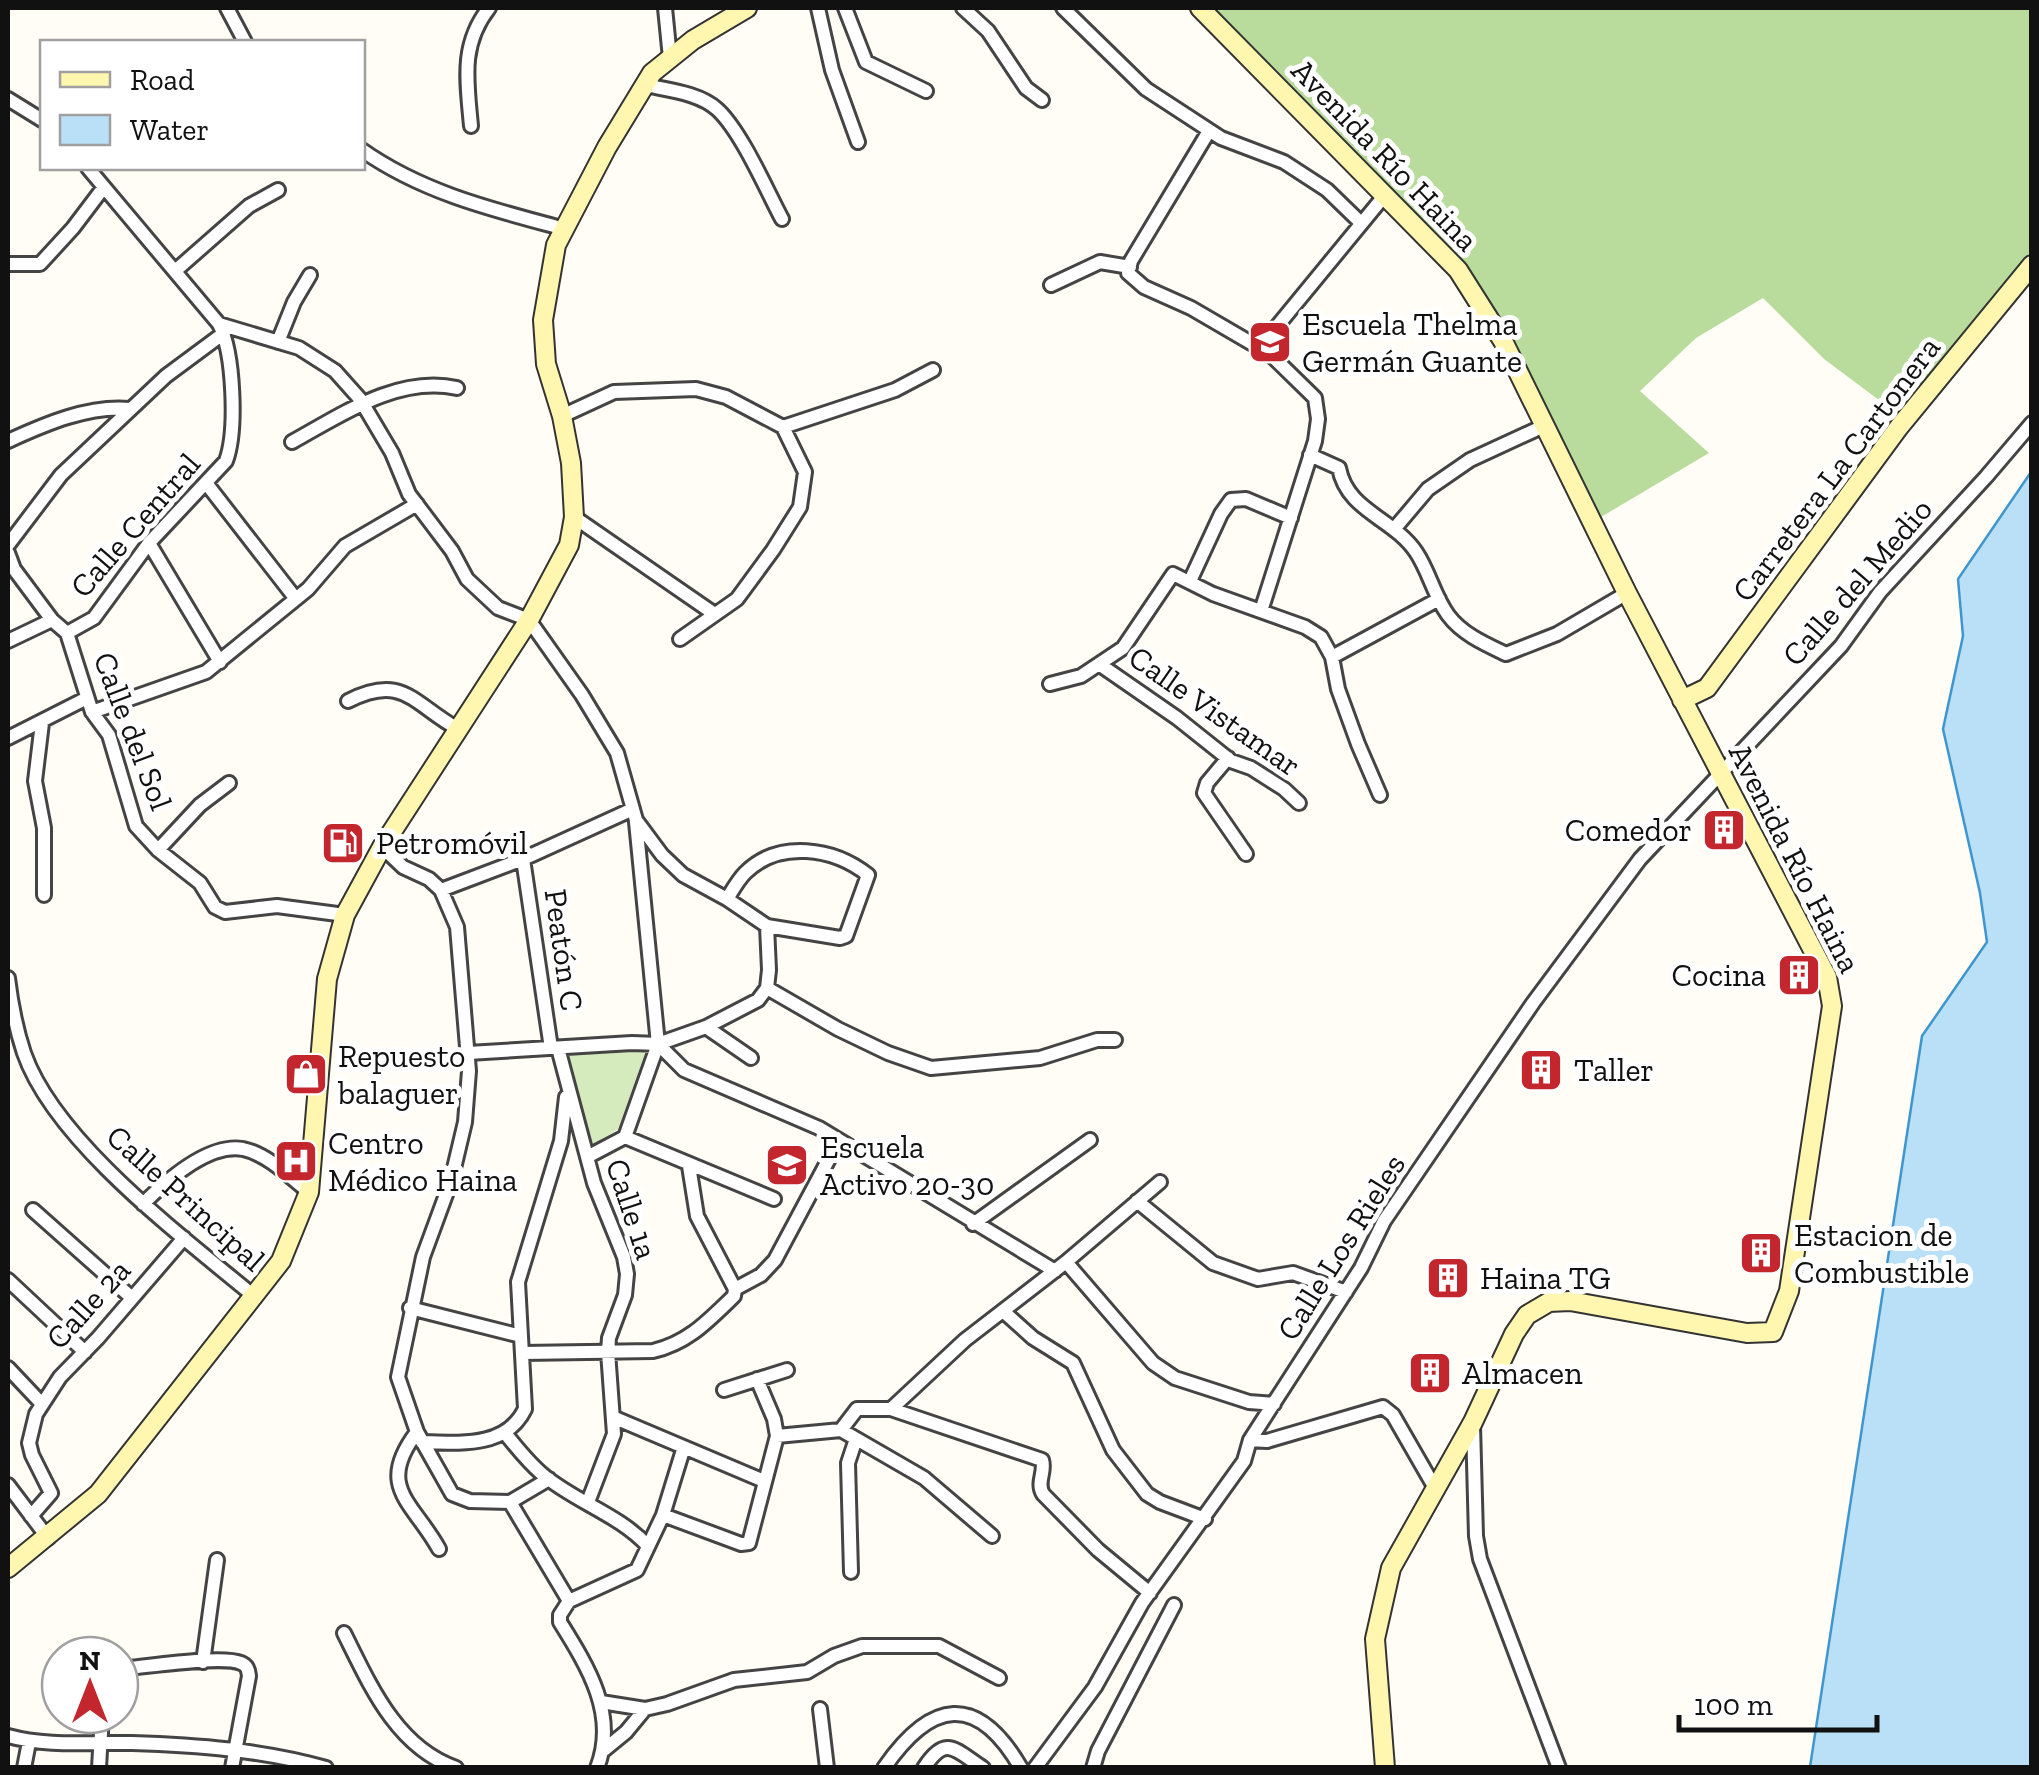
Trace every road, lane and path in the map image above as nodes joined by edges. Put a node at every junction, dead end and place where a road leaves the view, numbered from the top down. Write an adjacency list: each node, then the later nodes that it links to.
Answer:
1 (227, 8): 10 (street)
2 (489, 8): 17 (street)
3 (664, 8): 11 (street)
4 (747, 8): 11 (street)
5 (818, 8): 19 (street)
6 (845, 8): 13 (street)
7 (964, 8): 15 (street)
8 (1063, 8): 18 (street)
9 (1200, 8): 24 (street, Avenida Río Haina)
10 (244, 40)
11 (670, 58): 12 (street)
12 (644, 85): 25 (street); 27 (street)
13 (926, 90)
14 (8, 100): 16 (street)
15 (1042, 100)
16 (40, 119)
17 (470, 126)
18 (1209, 131): 26 (street); 29 (street)
19 (858, 142)
20 (365, 152): 27 (street)
21 (90, 170): 22 (street)
22 (104, 187): 28 (street); 31 (street)
23 (278, 190): 31 (street)
24 (1385, 196): 26 (street); 43 (street, Avenida Río Haina)
25 (782, 219)
26 (1361, 222): 36 (street)
27 (564, 229): 41 (street)
28 (8, 264)
29 (1130, 264): 33 (street); 36 (street)
30 (2032, 265): 72 (street, Carretera La Cartonera)
31 (175, 271): 34 (street)
32 (310, 275): 35 (street)
33 (1051, 285)
34 (221, 329): 35 (street); 40 (street); 48 (street, Calle Central)
35 (278, 342): 39 (street)
36 (1260, 347): 47 (street)
37 (933, 370): 44 (street)
38 (457, 388): 39 (street)
39 (365, 404): 46 (street); 49 (street)
40 (130, 409): 45 (street); 54 (street)
41 (562, 416): 44 (street); 50 (street)
42 (2032, 423): 78 (street, Calle del Medio)
43 (1546, 425): 52 (street); 56 (street, Avenida Río Haina)
44 (783, 427): 60 (street)
45 (8, 442)
46 (292, 442)
47 (1310, 455): 51 (street); 52 (street)
48 (206, 483): 53 (street, Calle Central); 57 (street)
49 (417, 504): 57 (street); 62 (street)
50 (574, 517): 60 (street); 62 (street)
51 (1290, 518): 55 (street); 59 (street)
52 (1395, 528): 58 (street)
53 (149, 543): 63 (street, Calle Central); 67 (street)
54 (8, 549): 61 (street, Calle del Sol)
55 (1190, 581): 59 (street); 68 (street)
56 (1626, 593): 58 (street); 72 (street, Avenida Río Haina)
57 (296, 599): 67 (street)
58 (1439, 599): 66 (street)
59 (1261, 611): 66 (street)
60 (713, 614): 64 (street)
61 (52, 620): 63 (street, Calle del Sol); 65 (street)
62 (529, 620): 75 (street); 82 (street)
63 (66, 633): 70 (street, Calle del Sol)
64 (680, 639)
65 (8, 641)
66 (1332, 657): 80 (street)
67 (220, 662): 73 (street)
68 (1099, 664): 69 (street); 77 (street, Calle Vistamar)
69 (1050, 684)
70 (87, 698): 73 (street, Calle del Sol); 74 (street)
71 (348, 700): 75 (street)
72 (1682, 700): 78 (street, Avenida Río Haina)
73 (92, 712): 84 (street, Calle del Sol)
74 (42, 723): 76 (street); 88 (street)
75 (458, 730): 83 (street)
76 (8, 738)
77 (1228, 758): 81 (street, Calle Vistamar); 85 (street)
78 (1719, 773): 117 (street, Calle Los Rieles); 134 (street, Avenida Río Haina)
79 (229, 783): 84 (street)
80 (1380, 795)
81 (1299, 803)
82 (634, 814): 86 (street); 89 (street); 96 (street)
83 (382, 847): 87 (street); 90 (street)
84 (158, 850): 90 (street, Calle del Sol)
85 (1246, 854)
86 (523, 859): 87 (street); 97 (street, Peatón C)
87 (441, 890): 98 (street)
88 (44, 896)
89 (727, 899): 91 (street); 91 (street)
90 (345, 915): 107 (street)
91 (767, 926): 93 (street)
92 (8, 978): 110 (street, Calle Principal)
93 (767, 988): 94 (street); 95 (street)
94 (706, 1027): 96 (street); 99 (street)
95 (1115, 1040)
96 (658, 1044): 97 (street); 101 (street); 102 (street)
97 (554, 1048): 98 (street); 100 (street, Calle 1a)
98 (468, 1053): 120 (street)
99 (751, 1058)
100 (567, 1090): 104 (street, Calle 1a); 122 (street)
101 (626, 1137): 104 (street); 105 (street)
102 (839, 1140): 112 (street); 116 (street)
103 (1090, 1140): 112 (street)
104 (586, 1158): 124 (street, Calle 1a)
105 (689, 1166): 108 (street); 116 (street)
106 (1160, 1182): 109 (street)
107 (309, 1192): 110 (street); 118 (street)
108 (774, 1199)
109 (1137, 1201): 114 (street); 117 (street)
110 (143, 1204): 113 (street, Calle Principal)
111 (33, 1210): 119 (street)
112 (973, 1224): 114 (street)
113 (184, 1238): 118 (street, Calle Principal); 119 (street, Calle 2a)
114 (1061, 1266): 121 (street); 131 (street)
115 (8, 1280): 123 (street)
116 (735, 1289): 124 (street)
117 (1346, 1292): 131 (street, Calle Los Rieles)
118 (255, 1297): 153 (street)
119 (132, 1298): 123 (street, Calle 2a)
120 (410, 1308): 122 (street); 138 (street)
121 (1004, 1311): 132 (street); 151 (street)
122 (521, 1336): 125 (street)
123 (86, 1352): 130 (street, Calle 2a)
124 (608, 1352): 125 (street); 133 (street, Calle 1a)
125 (523, 1353): 136 (street)
126 (8, 1368): 130 (street)
127 (786, 1370): 128 (street)
128 (758, 1379): 129 (street); 137 (street)
129 (724, 1390)
130 (42, 1404): 150 (street, Calle 2a)
131 (1274, 1404): 140 (street, Calle Los Rieles)
132 (891, 1410): 135 (street); 159 (street)
133 (615, 1418): 141 (street); 148 (street, Calle 1a)
134 (1474, 1422): 145 (street, Avenida Río Haina); 190 (street)
135 (841, 1430): 137 (street); 139 (street)
136 (504, 1433): 138 (street); 142 (street)
137 (777, 1436): 143 (street)
138 (420, 1437): 147 (street); 155 (street)
139 (856, 1440): 152 (street); 158 (street)
140 (1250, 1440): 145 (street); 151 (street, Calle Los Rieles)
141 (684, 1450): 143 (street); 149 (street)
142 (549, 1479): 147 (street); 148 (street)
143 (764, 1481): 149 (street)
144 (8, 1485): 146 (street)
145 (1435, 1488): 189 (street, Avenida Río Haina)
146 (13, 1501): 150 (street)
147 (510, 1502): 160 (street)
148 (588, 1502): 154 (street)
149 (664, 1515): 154 (street)
150 (31, 1516): 153 (street)
151 (1205, 1519): 159 (street, Calle Los Rieles)
152 (992, 1536)
153 (48, 1538): 157 (street)
154 (648, 1546): 160 (street)
155 (439, 1549)
156 (217, 1560): 163 (street)
157 (8, 1568)
158 (852, 1572)
159 (1150, 1593): 187 (street, Calle Los Rieles)
160 (569, 1602): 166 (street)
161 (1174, 1606): 188 (street)
162 (344, 1633): 180 (street)
163 (203, 1662): 164 (street); 173 (street)
164 (140, 1667)
165 (999, 1678): 167 (street)
166 (601, 1702): 167 (street); 174 (street)
167 (644, 1709): 174 (street)
168 (820, 1709): 182 (street)
169 (99, 1735): 172 (street)
170 (8, 1736): 171 (street)
171 (29, 1742): 172 (street); 176 (street)
172 (98, 1744): 173 (street); 177 (street)
173 (234, 1750): 175 (street); 178 (street)
174 (604, 1750): 181 (street)
175 (307, 1765): 179 (street)
176 (24, 1768)
177 (99, 1768)
178 (232, 1768)
179 (326, 1768)
180 (456, 1768)
181 (597, 1768)
182 (828, 1768)
183 (884, 1768): 186 (street)
184 (924, 1768): 185 (street)
185 (983, 1768)
186 (1021, 1768)
187 (1035, 1768)
188 (1093, 1768)
189 (1385, 1768)
190 (1559, 1768)

